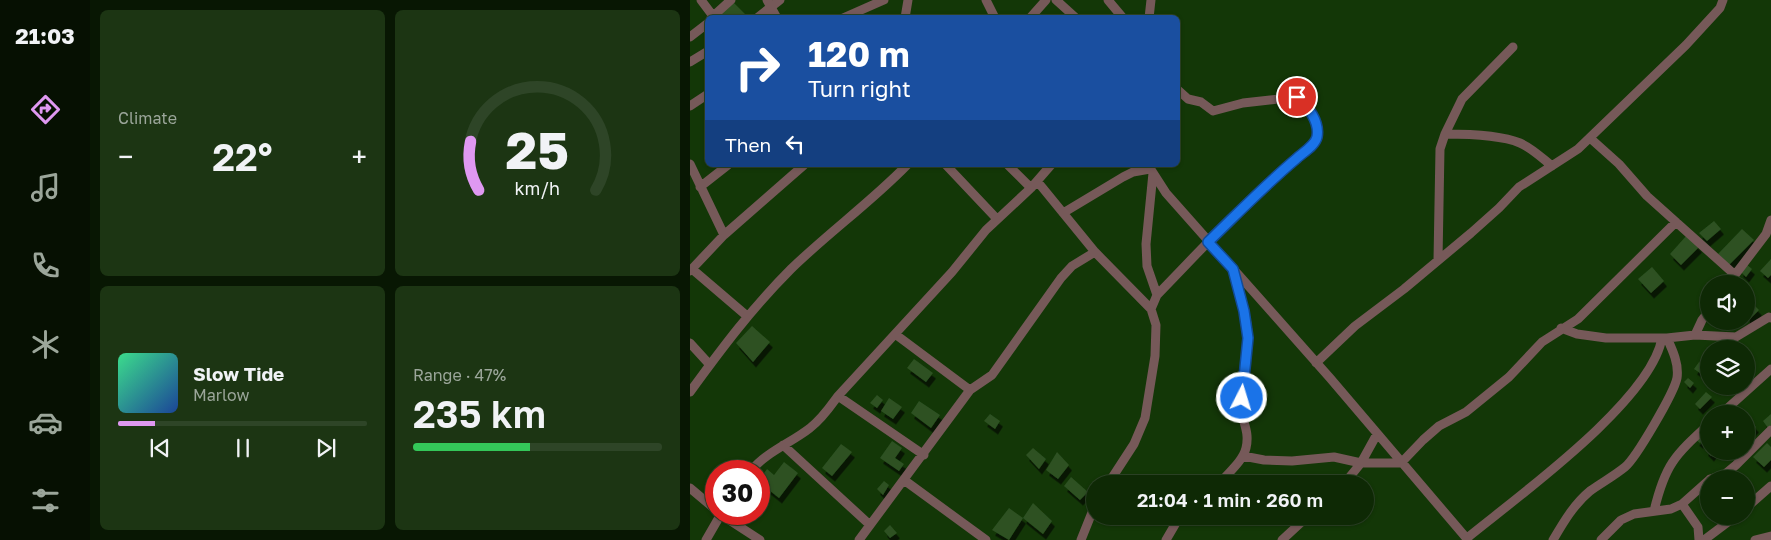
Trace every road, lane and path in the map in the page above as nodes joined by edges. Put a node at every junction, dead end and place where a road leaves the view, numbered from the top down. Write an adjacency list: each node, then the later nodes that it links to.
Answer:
1 (701, 0): 13 (street)
2 (731, 0): 14 (street)
3 (780, 0): 12 (street)
4 (882, 0): 17 (street)
5 (908, 0): 18 (street)
6 (986, 0): 19 (street)
7 (1046, 0): 20 (street)
8 (1056, 0): 21 (street)
9 (1108, 0): 22 (street)
10 (1151, 0): 23 (street)
11 (1723, 0): 33 (street)
12 (769, 3): 15 (street); 16 (street)
13 (709, 15)
14 (715, 15)
15 (759, 15)
16 (775, 15)
17 (850, 15)
18 (906, 15)
19 (994, 15)
20 (1033, 15)
21 (1073, 15)
22 (1120, 15)
23 (1149, 15)
24 (705, 24): 25 (street)
25 (690, 37)
26 (1513, 47): 32 (street)
27 (705, 53): 28 (street)
28 (690, 62)
29 (1180, 92): 51 (street)
30 (705, 96): 31 (street)
31 (690, 106)
32 (1445, 134): 35 (street); 53 (street)
33 (1590, 138): 35 (street); 49 (street)
34 (690, 164): 43 (street)
35 (1552, 166): 53 (street)
36 (725, 167): 43 (street)
37 (799, 167): 50 (street)
38 (905, 167): 59 (street)
39 (948, 167): 47 (street)
40 (1011, 167): 44 (street)
41 (1049, 167): 44 (street)
42 (1150, 169): 46 (street); 51 (street); 57 (street)
43 (699, 183): 45 (street); 50 (street)
44 (1034, 185): 46 (street); 47 (street)
45 (690, 186)
46 (1063, 213): 52 (street)
47 (997, 219): 63 (street)
48 (1771, 220): 56 (street)
49 (1676, 222): 56 (street); 62 (street)
50 (724, 235): 55 (street)
51 (1208, 242): 54 (street); 57 (street)
52 (1095, 252): 58 (street); 70 (street)
53 (1438, 260): 67 (street)
54 (1233, 269): 67 (street); 79 (street)
55 (691, 270): 59 (street)
56 (1734, 274)
57 (1157, 295): 58 (street)
58 (1151, 309): 84 (street)
59 (746, 316): 68 (street)
60 (1771, 318): 64 (street)
61 (1700, 324): 64 (street)
62 (1561, 328): 65 (street); 82 (street)
63 (894, 334): 70 (street); 72 (street)
64 (1695, 335): 65 (street)
65 (1664, 338): 103 (street); 111 (street)
66 (690, 343): 68 (street)
67 (1316, 363): 76 (street)
68 (710, 365): 71 (street)
69 (1771, 369): 73 (street)
70 (970, 390): 78 (street)
71 (690, 392)
72 (838, 396): 77 (street); 78 (street)
73 (1731, 405)
74 (1771, 430): 83 (street)
75 (1700, 432): 94 (street)
76 (1377, 434): 81 (street); 82 (street)
77 (783, 445): 80 (street); 97 (street)
78 (924, 455): 87 (street)
79 (1243, 456): 81 (street); 85 (street)
80 (765, 460)
81 (1361, 463): 82 (street); 86 (street)
82 (1401, 463): 103 (street)
83 (1730, 470)
84 (1114, 475)
85 (1226, 475)
86 (1351, 475)
87 (904, 480): 97 (street); 107 (street)
88 (1771, 486): 91 (street)
89 (1700, 487): 93 (street)
90 (690, 488): 92 (street)
91 (1755, 500)
92 (705, 501)
93 (1682, 504): 94 (street); 113 (street)
94 (1654, 511): 112 (street)
95 (715, 525): 104 (street)
96 (738, 525): 105 (street)
97 (870, 525): 106 (street)
98 (1087, 525): 108 (street)
99 (1175, 525): 109 (street)
100 (1298, 525): 110 (street)
101 (1724, 525): 114 (street)
102 (1771, 536): 115 (street)
103 (1467, 539)
104 (706, 540)
105 (760, 540)
106 (859, 540)
107 (986, 540)
108 (1081, 540)
109 (1166, 540)
110 (1282, 540)
111 (1553, 540)
112 (1601, 540)
113 (1699, 540)
114 (1704, 540)
115 (1755, 540)

